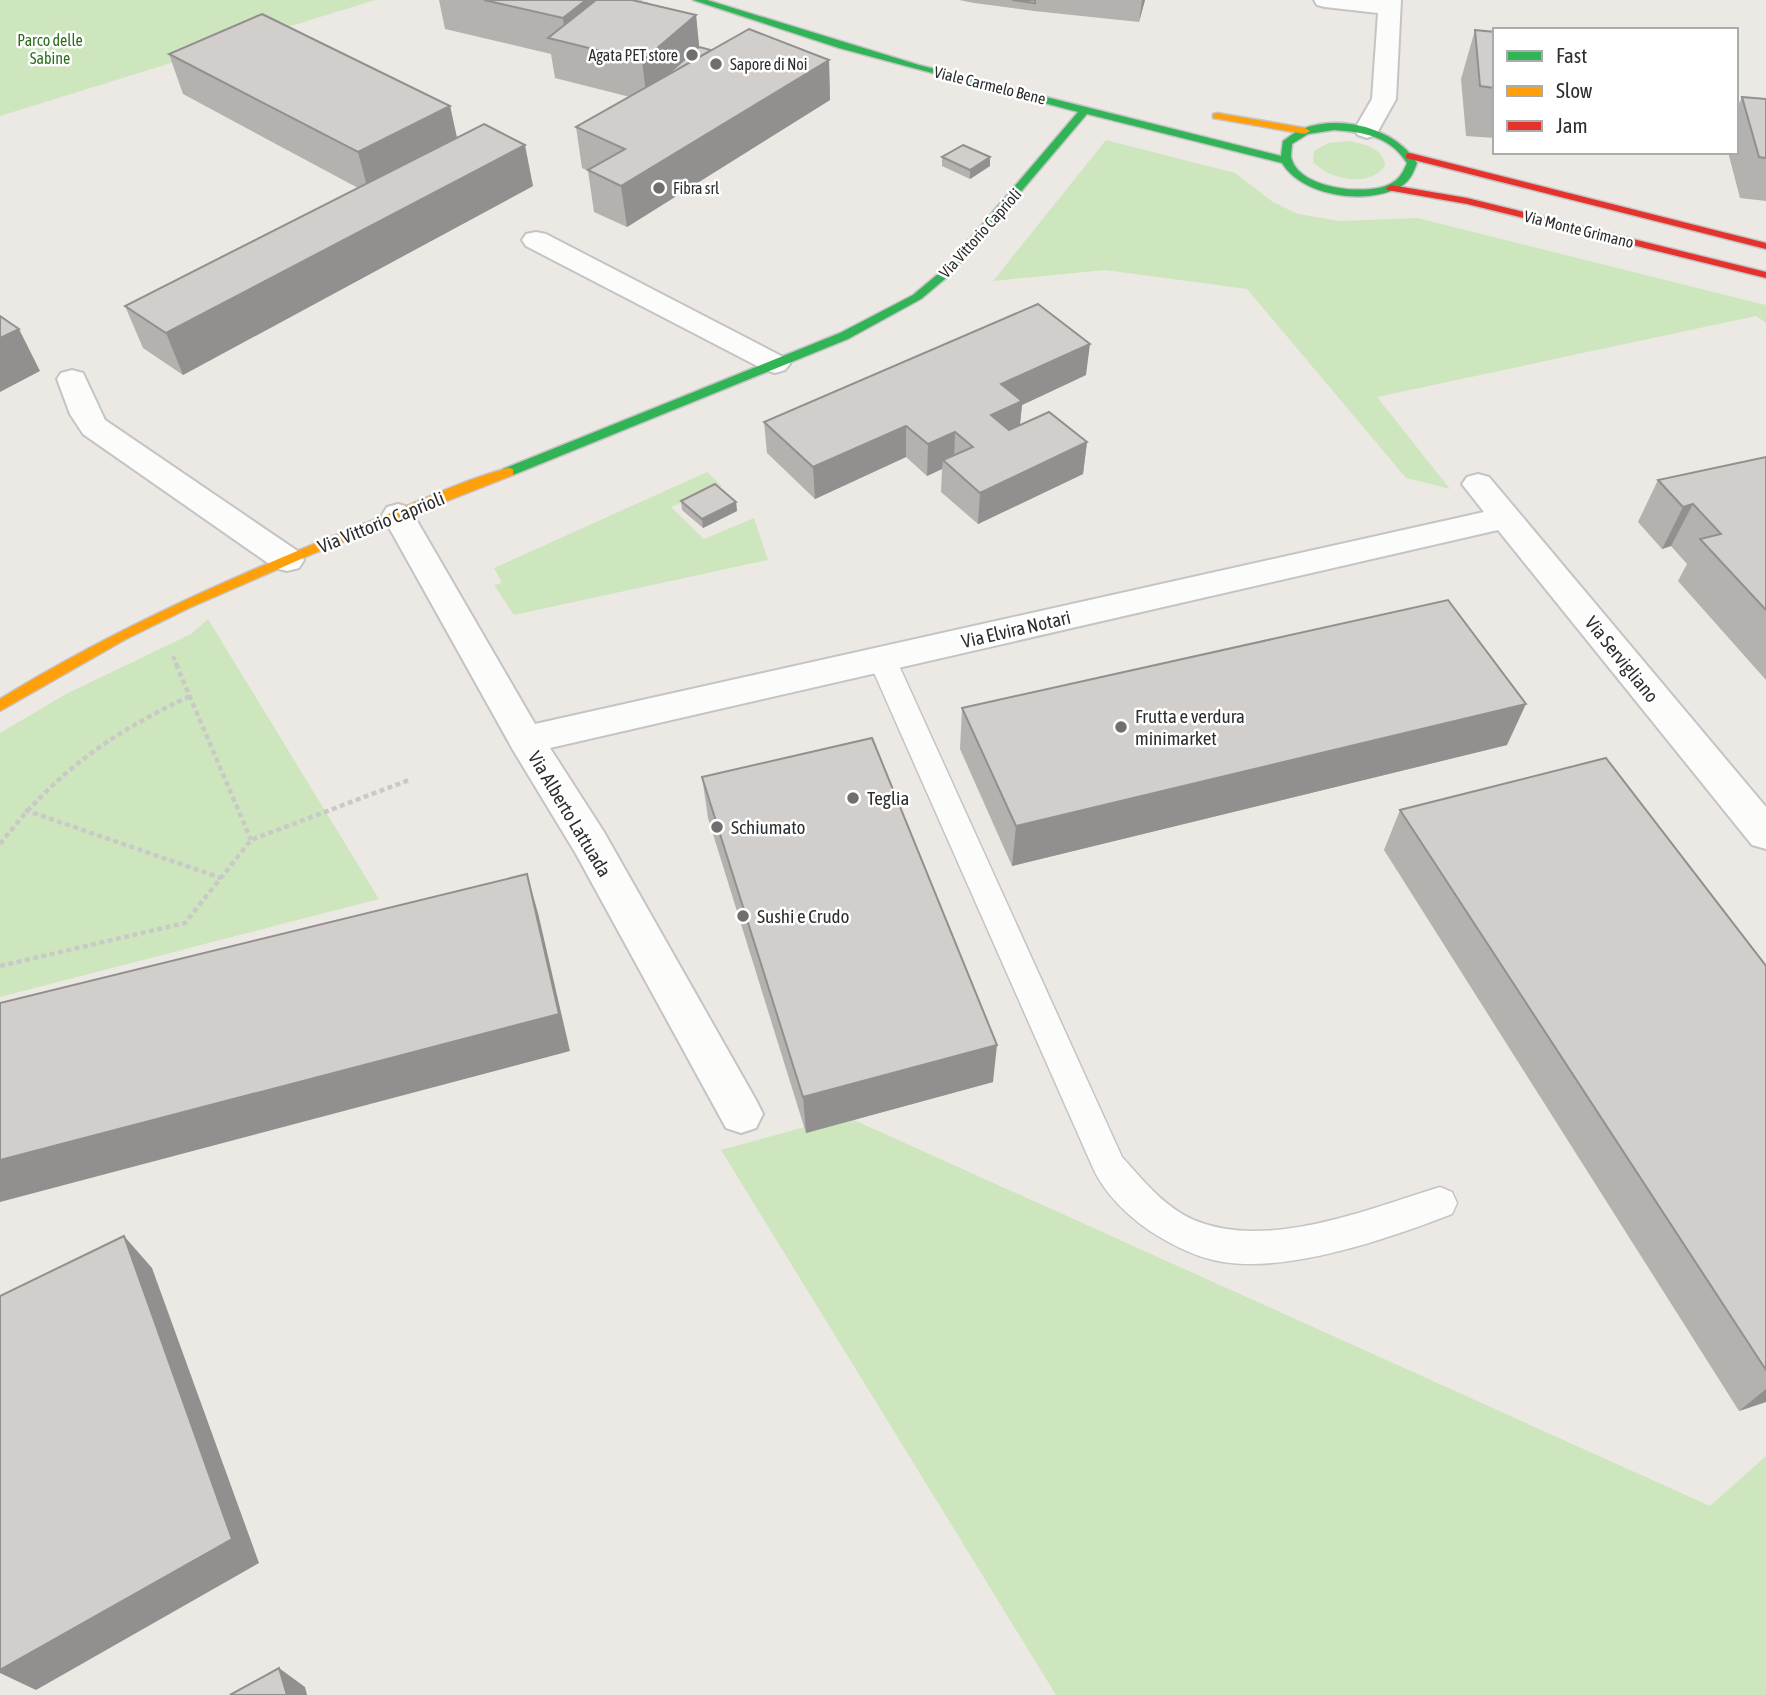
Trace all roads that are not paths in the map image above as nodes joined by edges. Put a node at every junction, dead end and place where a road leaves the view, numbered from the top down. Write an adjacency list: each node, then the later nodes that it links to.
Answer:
1 (698, 0): 4 (street, Viale Carmelo Bene)
2 (1325, 0): 3 (street)
3 (1390, 3): 6 (street)
4 (1086, 109): 9 (street, Viale Carmelo Bene); 14 (street, Via Vittorio Caprioli)
5 (1205, 113): 7 (street)
6 (1367, 130): 7 (street); 8 (street)
7 (1305, 131): 9 (street)
8 (1410, 156): 10 (street); 12 (street, Via Monte Grimano)
9 (1284, 160): 10 (street, Viale Carmelo Bene)
10 (1391, 188): 13 (street, Via Monte Grimano)
11 (536, 240): 14 (street)
12 (1766, 246)
13 (1766, 275)
14 (775, 364): 17 (street, Via Vittorio Caprioli)
15 (72, 379): 19 (street)
16 (1478, 484): 18 (street, Via Servigliano)
17 (398, 515): 19 (street, Via Vittorio Caprioli); 22 (street, Via Alberto Lattuada)
18 (1506, 518): 20 (street, Via Elvira Notari); 23 (street, Via Servigliano)
19 (287, 560): 21 (street, Via Vittorio Caprioli)
20 (882, 659): 22 (street, Via Elvira Notari); 25 (lane)
21 (0, 706)
22 (526, 740): 24 (street, Via Alberto Lattuada)
23 (1766, 834)
24 (741, 1114)
25 (1440, 1203)

